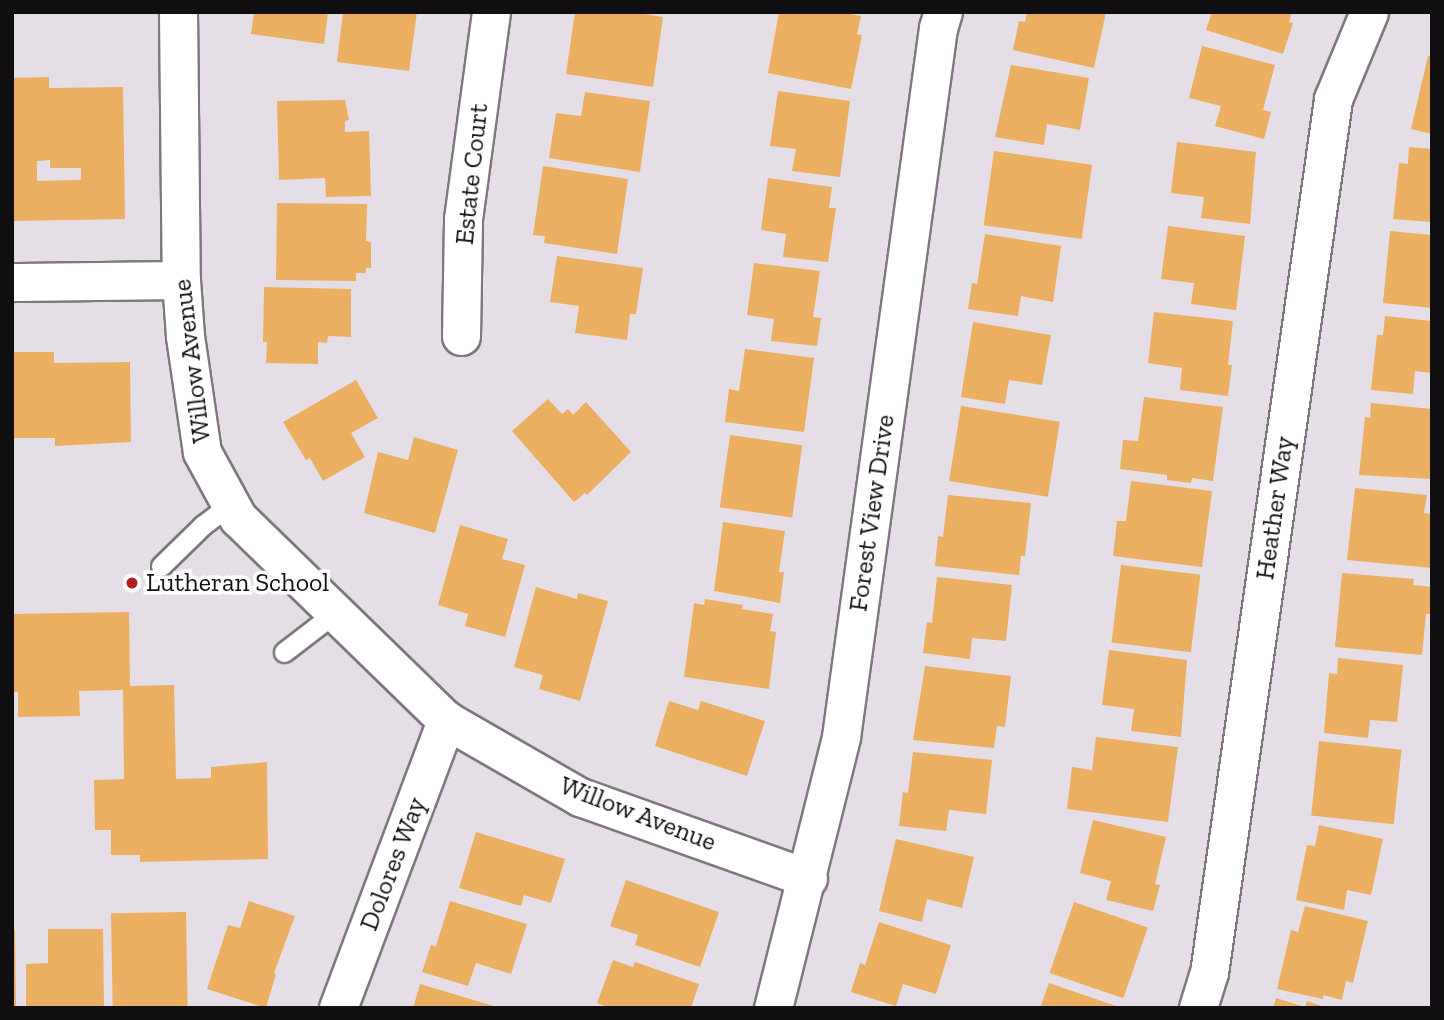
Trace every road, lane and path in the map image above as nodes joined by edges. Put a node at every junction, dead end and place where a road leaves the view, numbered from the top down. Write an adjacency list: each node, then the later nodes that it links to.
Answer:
1 (178, 12): 5 (street, Willow Avenue)
2 (491, 12): 7 (street, Estate Court)
3 (943, 12): 13 (street, Forest View Drive)
4 (1368, 12): 16 (street, Heather Way)
5 (181, 280): 6 (street); 8 (street, Willow Avenue)
6 (12, 282)
7 (461, 336)
8 (230, 505): 9 (lane); 10 (street, Willow Avenue)
9 (161, 566)
10 (336, 612): 11 (lane); 12 (street, Willow Avenue)
11 (284, 652)
12 (446, 720): 13 (street, Willow Avenue); 14 (street, Dolores Way)
13 (808, 878): 15 (street, Forest View Drive)
14 (338, 1008)
15 (774, 1008)
16 (1198, 1008)

